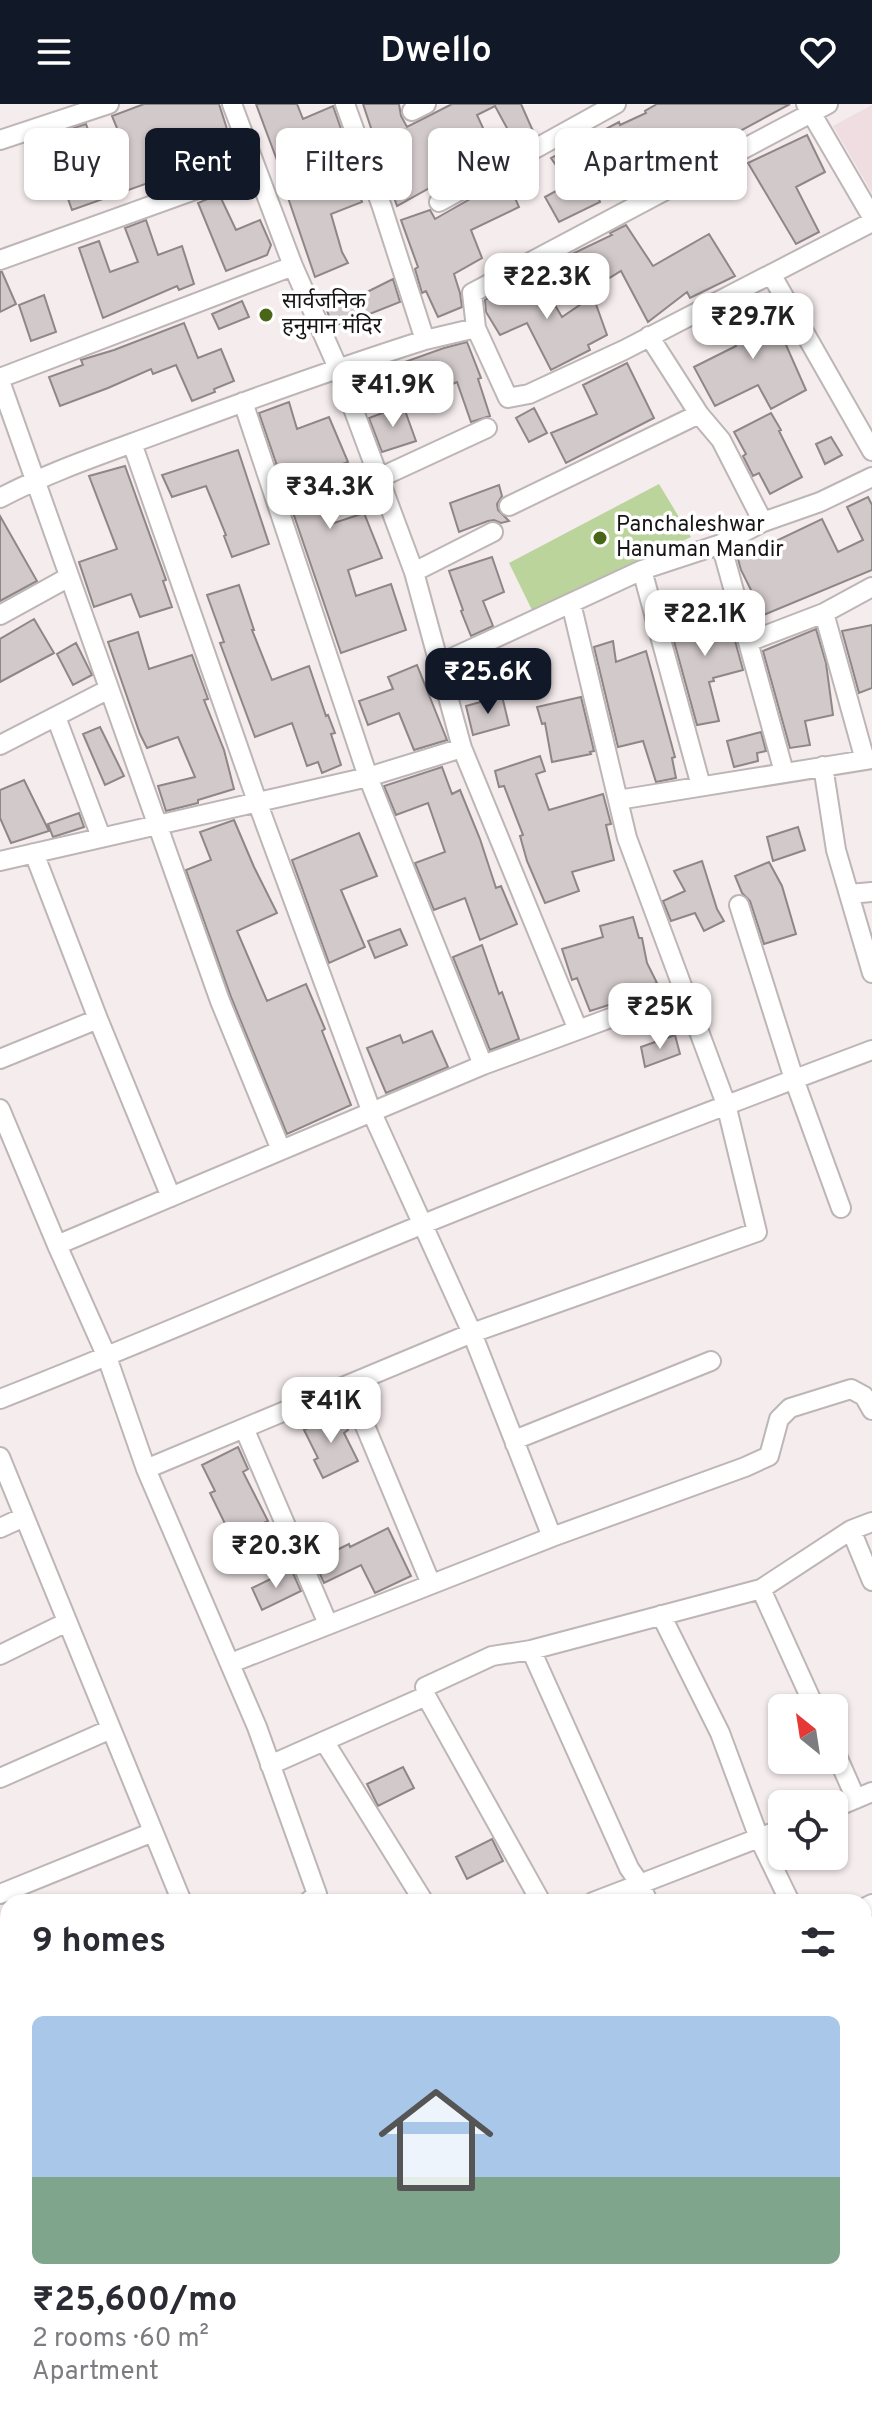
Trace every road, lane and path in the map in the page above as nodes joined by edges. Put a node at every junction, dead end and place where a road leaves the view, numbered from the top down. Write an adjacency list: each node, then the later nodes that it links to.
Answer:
1 (109, 104): 8 (street)
2 (232, 104): 7 (street)
3 (345, 104): 18 (street)
4 (616, 104): 11 (street)
5 (828, 104): 6 (street)
6 (808, 108): 12 (street); 16 (street)
7 (241, 128)
8 (0, 140)
9 (260, 179): 14 (street)
10 (167, 200): 13 (street)
11 (439, 202)
12 (872, 219): 15 (street)
13 (0, 260)
14 (293, 266): 19 (street); 20 (street)
15 (771, 274): 17 (street); 25 (street)
16 (476, 328): 17 (street); 18 (street)
17 (649, 336): 22 (street)
18 (425, 340): 19 (street)
19 (338, 368): 21 (street); 27 (street)
20 (0, 379): 28 (street)
21 (243, 402): 24 (street); 50 (street)
22 (699, 414): 30 (street); 31 (street)
23 (487, 428): 27 (street)
24 (132, 443): 28 (street); 53 (street)
25 (872, 451)
26 (872, 477): 31 (street)
27 (379, 478): 35 (street)
28 (35, 480): 29 (street); 36 (street)
29 (0, 498)
30 (509, 506)
31 (763, 522): 33 (street)
32 (493, 532): 35 (street)
33 (721, 544): 34 (street); 41 (street)
34 (642, 570): 38 (street); 51 (street)
35 (414, 572): 42 (street)
36 (69, 577): 40 (street); 43 (street)
37 (872, 587): 39 (street)
38 (571, 603): 42 (street); 52 (street)
39 (824, 613): 41 (street); 47 (street)
40 (0, 615)
41 (748, 642): 49 (street)
42 (439, 664): 46 (street)
43 (109, 689): 44 (street); 54 (street)
44 (56, 717): 45 (street); 55 (street)
45 (0, 745)
46 (462, 748): 50 (street); 64 (street)
47 (868, 759): 48 (street)
48 (823, 766): 49 (street); 59 (street)
49 (784, 772): 51 (street)
50 (368, 777): 53 (street); 67 (street)
51 (701, 786): 52 (street)
52 (618, 800): 62 (street)
53 (258, 804): 54 (street); 71 (street)
54 (158, 824): 55 (street); 72 (street)
55 (101, 837): 56 (street)
56 (34, 853): 57 (street); 63 (street)
57 (1, 859)
58 (872, 892): 59 (street)
59 (849, 894): 61 (street)
60 (739, 905): 68 (street)
61 (872, 973)
62 (683, 991): 64 (street); 69 (street)
63 (98, 1019): 66 (street); 73 (street)
64 (578, 1030): 67 (street)
65 (872, 1050): 68 (street)
66 (0, 1059)
67 (483, 1065): 71 (street)
68 (794, 1079): 69 (street); 74 (street)
69 (726, 1104): 75 (street); 77 (street)
70 (0, 1109): 76 (street)
71 (372, 1113): 72 (street); 75 (street)
72 (281, 1150): 73 (street)
73 (171, 1197): 76 (street)
74 (841, 1208)
75 (423, 1225): 77 (street); 78 (street)
76 (57, 1245): 78 (street)
77 (472, 1333): 80 (street); 84 (street)
78 (107, 1357): 81 (street); 86 (street)
79 (711, 1361): 84 (street)
80 (348, 1385): 83 (street); 93 (street)
81 (0, 1399)
82 (872, 1410): 91 (street)
83 (244, 1428): 86 (street); 97 (street)
84 (515, 1444): 91 (street)
85 (0, 1457): 87 (street)
86 (146, 1469): 100 (street)
87 (24, 1517): 89 (street); 96 (street)
88 (872, 1522): 90 (street)
89 (0, 1528)
90 (851, 1530): 92 (street); 94 (street)
91 (552, 1537): 93 (street)
92 (872, 1581)
93 (431, 1584): 97 (street)
94 (761, 1589): 95 (street); 102 (street)
95 (661, 1615): 98 (street); 111 (street)
96 (67, 1622): 99 (street); 103 (street)
97 (328, 1624): 100 (street)
98 (531, 1650): 101 (street); 112 (street)
99 (0, 1655)
100 (231, 1663): 105 (street)
101 (425, 1687)
102 (809, 1694)
103 (111, 1729): 107 (street); 109 (street)
104 (324, 1741): 105 (street); 116 (street); 117 (street)
105 (270, 1765): 115 (street)
106 (848, 1770): 108 (street)
107 (0, 1778)
108 (864, 1795)
109 (153, 1832): 113 (street); 114 (street)
110 (768, 1834): 111 (street)
111 (759, 1838): 112 (street); 120 (street)
112 (640, 1884): 118 (street); 119 (street)
113 (12, 1894)
114 (179, 1894)
115 (317, 1894)
116 (419, 1894)
117 (537, 1894)
118 (614, 1894)
119 (644, 1894)
120 (786, 1894)

